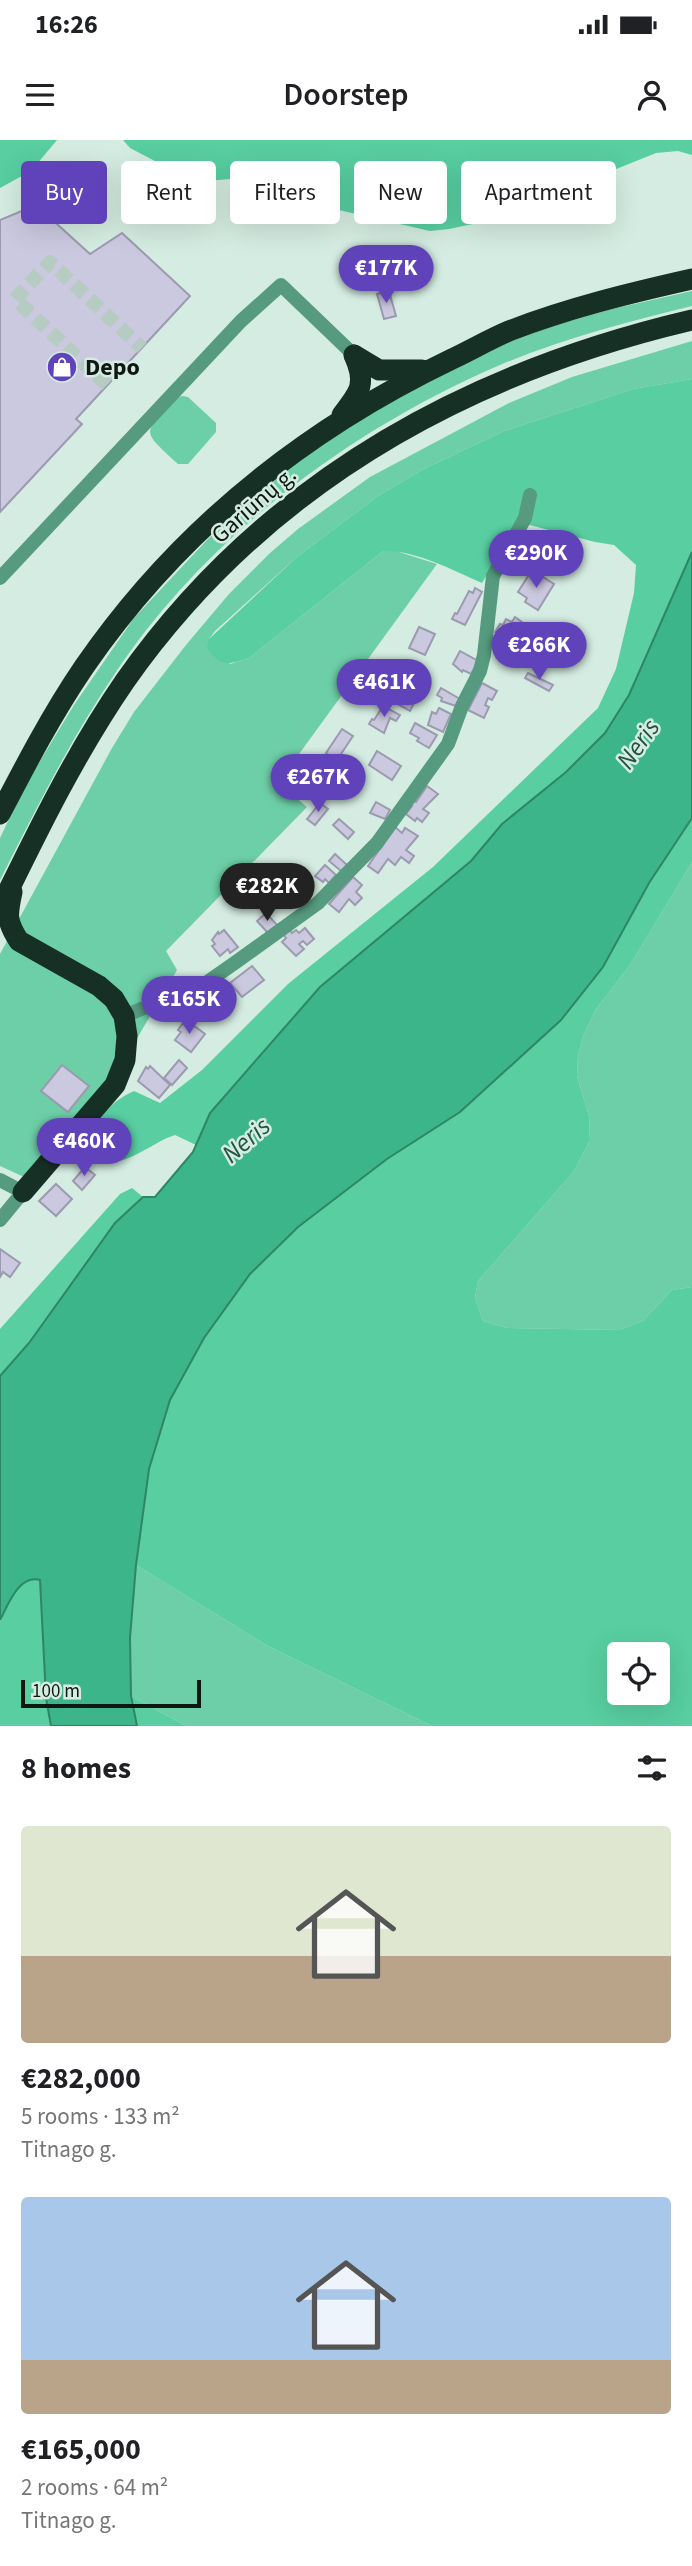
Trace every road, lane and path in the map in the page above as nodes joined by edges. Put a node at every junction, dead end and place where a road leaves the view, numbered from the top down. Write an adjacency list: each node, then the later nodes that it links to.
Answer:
1 (692, 279): 4 (highway, Gariūnų g.)
2 (692, 320): 9 (highway, Gariūnų g.)
3 (354, 355): 4 (highway); 5 (highway); 7 (street)
4 (431, 369): 5 (highway, Gariūnų g.)
5 (334, 425): 8 (highway, Gariūnų g.)
6 (530, 495): 13 (street)
7 (0, 578)
8 (0, 814)
9 (15, 876): 10 (highway, Gariūnų g.); 12 (highway)
10 (0, 908)
11 (0, 948): 12 (highway)
12 (50, 960): 13 (highway)
13 (124, 1016): 15 (highway)
14 (0, 1181): 15 (street)
15 (23, 1192): 16 (street)
16 (0, 1220)

